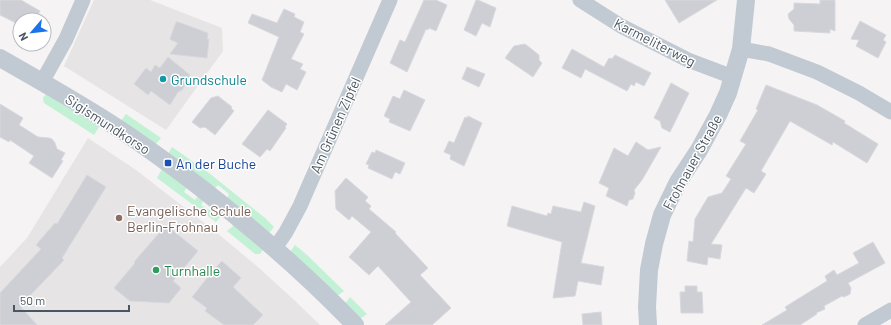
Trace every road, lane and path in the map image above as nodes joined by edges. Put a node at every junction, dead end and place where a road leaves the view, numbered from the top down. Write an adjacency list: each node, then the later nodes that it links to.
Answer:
1 (83, 0): 8 (street)
2 (390, 0): 10 (street, Am Grünen Zipfel)
3 (580, 0): 7 (street, Karmeliterweg)
4 (746, 0): 5 (street, Frohnauer Straße)
5 (741, 49): 7 (street, Frohnauer Straße); 9 (street)
6 (0, 58): 8 (street, Sigismundkorso)
7 (733, 77): 13 (street, Frohnauer Straße)
8 (42, 82): 10 (street, Sigismundkorso)
9 (891, 112)
10 (275, 248): 12 (street, Sigismundkorso)
11 (891, 310): 14 (street)
12 (355, 325)
13 (648, 325)
14 (864, 325)

